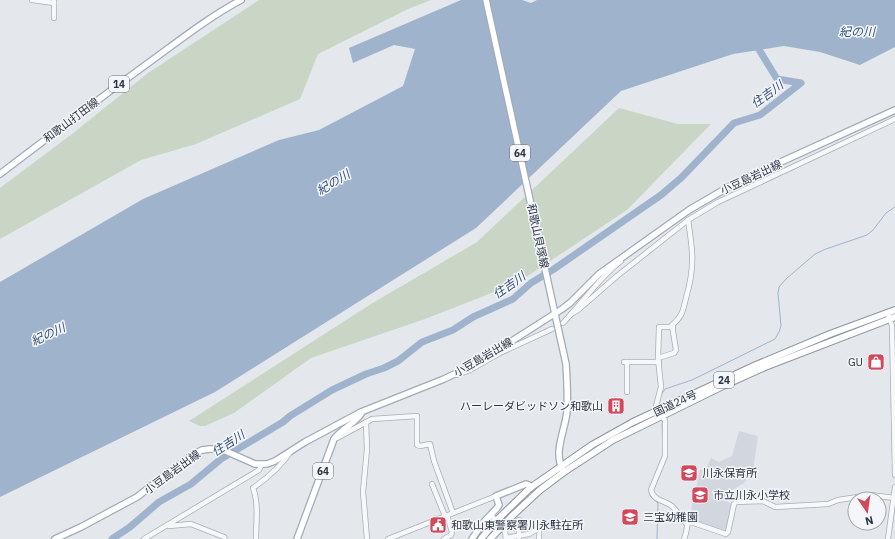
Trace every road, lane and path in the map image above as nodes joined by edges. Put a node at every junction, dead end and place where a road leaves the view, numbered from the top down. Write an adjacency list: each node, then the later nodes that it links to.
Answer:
1 (32, 0): 4 (street)
2 (242, 0): 8 (main road, 和歌山打田線 / 14)
3 (486, 0): 12 (main road, 和歌山貝塚線 / 64)
4 (54, 1): 5 (street)
5 (54, 18)
6 (895, 110): 10 (main road, 小豆島岩出線)
7 (895, 119): 9 (street)
8 (0, 174)
9 (688, 220): 13 (street); 16 (street)
10 (648, 238): 12 (main road, 小豆島岩出線); 13 (street)
11 (895, 310): 14 (highway, 国道24号 / 24)
12 (555, 314): 17 (main road, 和歌山貝塚線 / 64); 19 (main road, 小豆島岩出線)
13 (571, 314): 15 (street)
14 (891, 316): 22 (highway, 国道24号 / 24); 29 (street)
15 (563, 322)
16 (673, 327): 18 (street); 18 (street)
17 (555, 329): 19 (street); 27 (main road, 和歌山貝塚線 / 64)
18 (658, 360): 20 (street); 22 (street)
19 (444, 379): 21 (main road, 小豆島岩出線)
20 (628, 392)
21 (361, 412): 24 (main road, 64); 25 (main road, 小豆島岩出線)
22 (659, 414): 27 (highway, 国道24号 / 24); 28 (highway, 国道24号 / 24); 41 (street)
23 (366, 422): 24 (street); 35 (street); 51 (street)
24 (334, 439): 50 (main road, 64)
25 (291, 451): 26 (main road, 小豆島岩出線); 49 (street)
26 (262, 464): 42 (street); 46 (main road, 小豆島岩出線)
27 (560, 466): 28 (main road); 31 (highway, 国道24号 / 24)
28 (564, 472): 43 (highway, 国道24号 / 24)
29 (895, 475)
30 (432, 484): 36 (street)
31 (531, 488): 33 (main road); 40 (highway, 国道24号 / 24)
32 (895, 488): 34 (street)
33 (496, 496): 35 (street); 37 (main road)
34 (894, 498): 38 (street); 41 (street)
35 (453, 513): 36 (street)
36 (446, 515): 52 (street); 53 (street)
37 (491, 515): 40 (street); 54 (main road)
38 (893, 516): 59 (street)
39 (519, 520): 45 (street)
40 (496, 521): 43 (street); 55 (highway, 国道24号 / 24)
41 (688, 524): 58 (street)
42 (166, 526): 47 (street); 48 (street)
43 (501, 527): 44 (street); 56 (highway, 国道24号 / 24)
44 (506, 538): 45 (street)
45 (519, 538): 57 (street)
46 (55, 539)
47 (144, 539)
48 (225, 539)
49 (256, 539)
50 (297, 539)
51 (367, 539)
52 (388, 539)
53 (444, 539)
54 (472, 539)
55 (481, 539)
56 (490, 539)
57 (539, 539)
58 (684, 539)
59 (888, 539)

